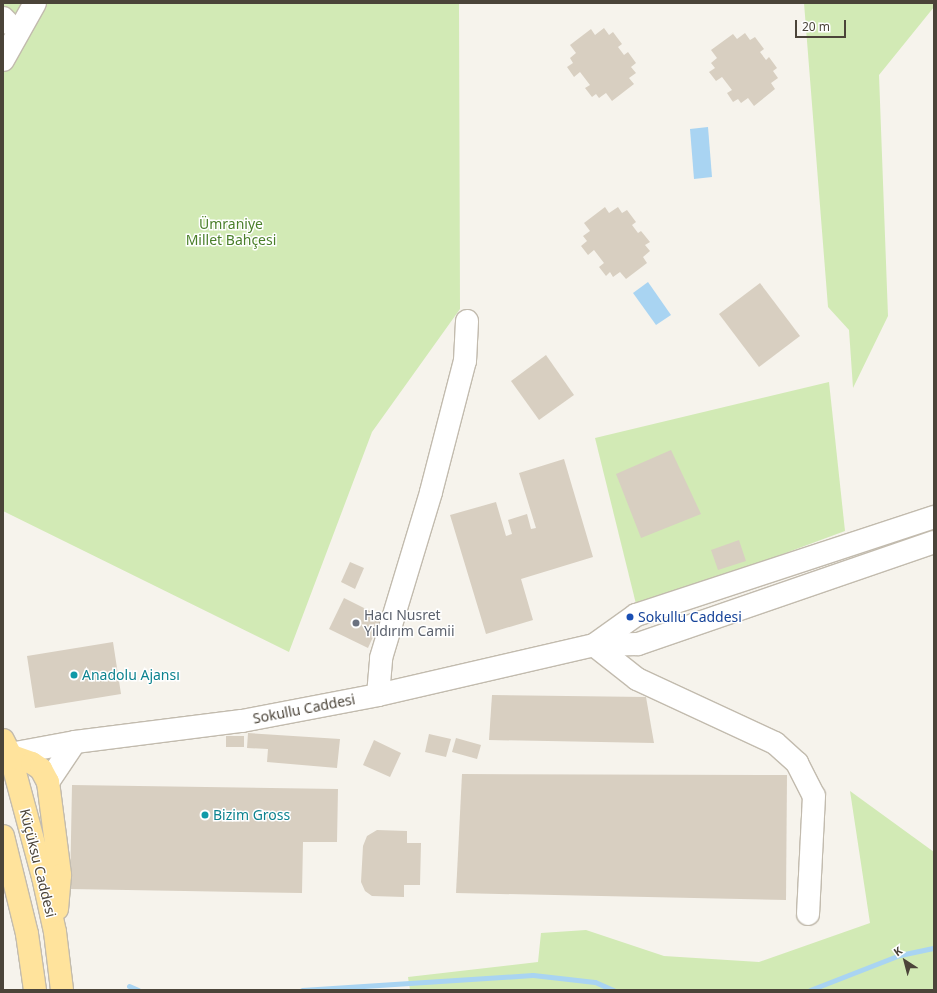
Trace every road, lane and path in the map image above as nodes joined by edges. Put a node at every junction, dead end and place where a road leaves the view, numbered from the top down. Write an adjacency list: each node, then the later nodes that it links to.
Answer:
1 (19, 3): 3 (street)
2 (35, 3): 4 (street)
3 (4, 24)
4 (3, 60)
5 (467, 322): 11 (street)
6 (934, 517): 8 (street, Sokullu Caddesi)
7 (934, 542): 9 (street, Sokullu Caddesi)
8 (847, 546): 9 (street); 10 (street, Sokullu Caddesi)
9 (852, 570): 10 (street, Sokullu Caddesi)
10 (594, 645): 11 (street, Sokullu Caddesi); 16 (street)
11 (378, 695): 12 (street, Sokullu Caddesi)
12 (75, 742): 13 (street, Sokullu Caddesi); 14 (street)
13 (5, 751): 14 (main road); 17 (main road, Küçüksu Caddesi)
14 (48, 782): 17 (main road)
15 (3, 836): 18 (main road, Küçüksu Caddesi)
16 (808, 914)
17 (55, 932): 19 (main road, Küçüksu Caddesi)
18 (35, 990)
19 (62, 990)

